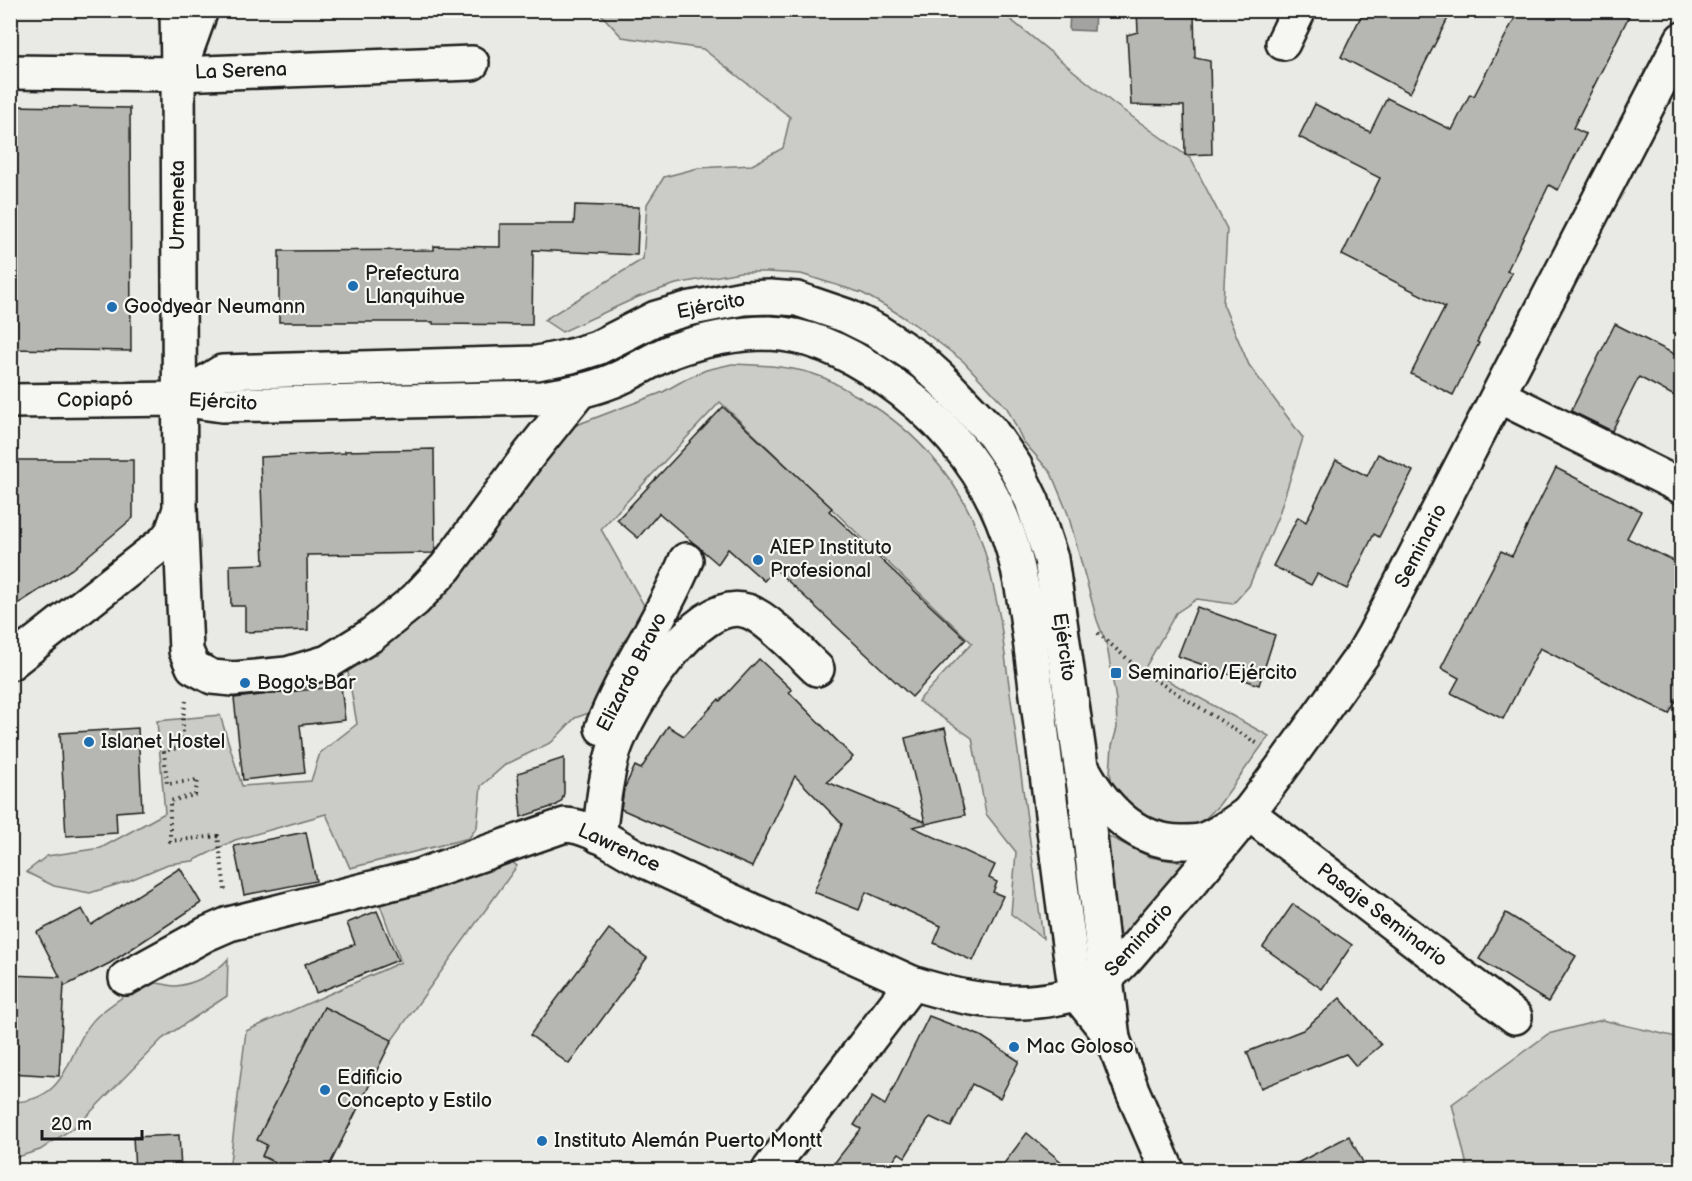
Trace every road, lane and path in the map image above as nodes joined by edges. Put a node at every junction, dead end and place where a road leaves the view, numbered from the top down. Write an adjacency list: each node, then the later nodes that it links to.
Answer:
1 (177, 10): 8 (street, Urmeneta)
2 (201, 10): 8 (street)
3 (1299, 10): 5 (street)
4 (1682, 39): 10 (street, Seminario)
5 (1283, 43)
6 (472, 63): 8 (street, La Serena)
7 (10, 72): 8 (street, La Serena)
8 (178, 74): 11 (street, Urmeneta)
9 (580, 391): 11 (street, Ejército); 14 (street); 28 (street, Ejército)
10 (1499, 396): 13 (street); 22 (street, Seminario)
11 (179, 399): 12 (street, Copiapó); 14 (street, Urmeneta); 21 (street, Ejército)
12 (10, 401)
13 (1680, 486)
14 (180, 508): 17 (street)
15 (686, 560): 23 (street, Elizardo Bravo)
16 (1098, 633): 20 (path)
17 (10, 663)
18 (817, 669): 23 (street, Elizardo Bravo)
19 (183, 717): 24 (path)
20 (1263, 747)
21 (1080, 763): 22 (street); 25 (street, Ejército)
22 (1248, 813): 25 (street, Seminario); 29 (street, Pasaje Seminario)
23 (599, 836): 24 (street, Lawrence); 27 (street, Lawrence)
24 (230, 924): 26 (street, Lawrence)
25 (1107, 977): 28 (street, Seminario); 30 (street, Ejército)
26 (126, 978)
27 (912, 983): 28 (street, Lawrence); 31 (street)
28 (1076, 993): 30 (street, Ejército)
29 (1515, 1017)
30 (1113, 1039): 32 (street, Ejército)
31 (769, 1170)
32 (1167, 1170)

